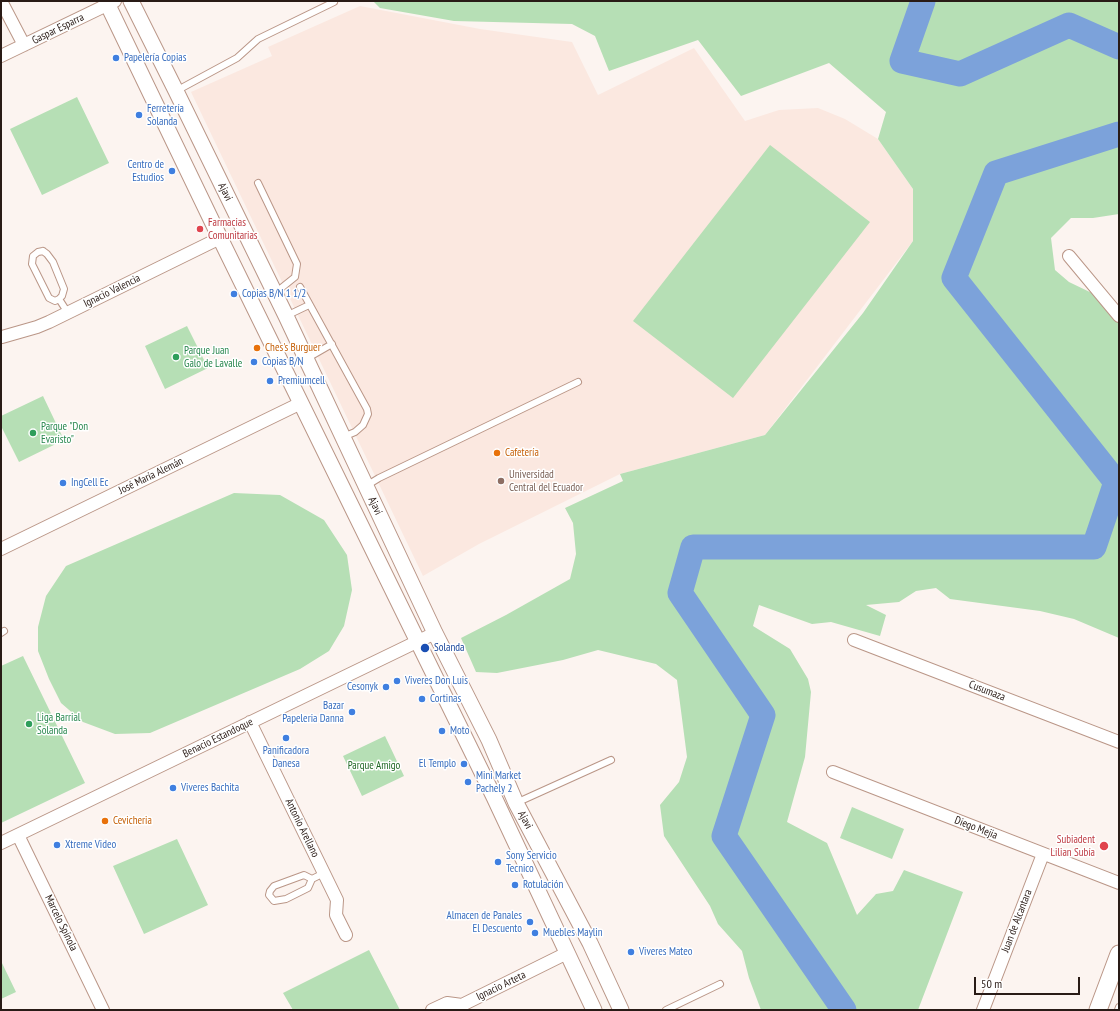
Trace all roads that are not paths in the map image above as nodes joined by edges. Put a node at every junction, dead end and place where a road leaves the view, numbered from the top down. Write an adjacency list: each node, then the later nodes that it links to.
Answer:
1 (1, 1): 5 (street)
2 (131, 1): 7 (street, Ajavi)
3 (109, 2): 5 (street, Gaspar Esparra); 9 (street, Ajavi)
4 (334, 2): 7 (lane)
5 (24, 45): 6 (street, Gaspar Esparra)
6 (1, 56)
7 (176, 91): 12 (street, Ajavi)
8 (258, 184): 12 (lane)
9 (220, 238): 15 (street, Ignacio Valencia); 22 (street, Ajavi)
10 (1069, 256): 17 (street)
11 (300, 287): 14 (lane)
12 (275, 294): 16 (street, Ajavi)
13 (59, 299): 13 (lane); 15 (lane)
14 (309, 305): 16 (lane); 19 (lane)
15 (68, 312): 18 (street, Ignacio Valencia)
16 (286, 316): 20 (street, Ajavi)
17 (1119, 316)
18 (2, 337)
19 (332, 344): 20 (lane); 23 (lane)
20 (306, 359): 23 (street, Ajavi)
21 (578, 382): 24 (lane)
22 (301, 403): 25 (street, José María Alemán); 28 (street, Ajavi)
23 (343, 437): 24 (street, Ajavi)
24 (366, 486): 26 (street, Ajavi)
25 (1, 549)
26 (435, 633): 28 (street, Benacio Estandoque); 33 (street, Ajavi)
27 (854, 640): 30 (street, Cusumaza)
28 (417, 641): 29 (street, Benacio Estandoque); 41 (street, Ajavi)
29 (250, 722): 34 (street, Benacio Estandoque); 37 (street, Antonio Arellano)
30 (1119, 742)
31 (611, 760): 33 (lane)
32 (833, 772): 36 (street, Diego Mejia)
33 (516, 803): 48 (street, Ajavi)
34 (18, 835): 35 (street, Benacio Estandoque); 45 (street, Marcelo Spínola)
35 (1, 843)
36 (1043, 854): 39 (street, Diego Mejia); 50 (street, Juan de Alcantara)
37 (324, 873): 38 (lane); 40 (street, Antonio Arellano)
38 (312, 879): 38 (lane)
39 (1119, 883)
40 (346, 935)
41 (567, 953): 46 (street, Ignacio Arteta); 47 (street, Ajavi)
42 (1119, 954): 51 (main road)
43 (720, 984): 49 (lane)
44 (1119, 1007): 52 (lane)
45 (101, 1009)
46 (432, 1010)
47 (594, 1010)
48 (621, 1010)
49 (666, 1010)
50 (983, 1010)
51 (1098, 1010)
52 (1118, 1010)

